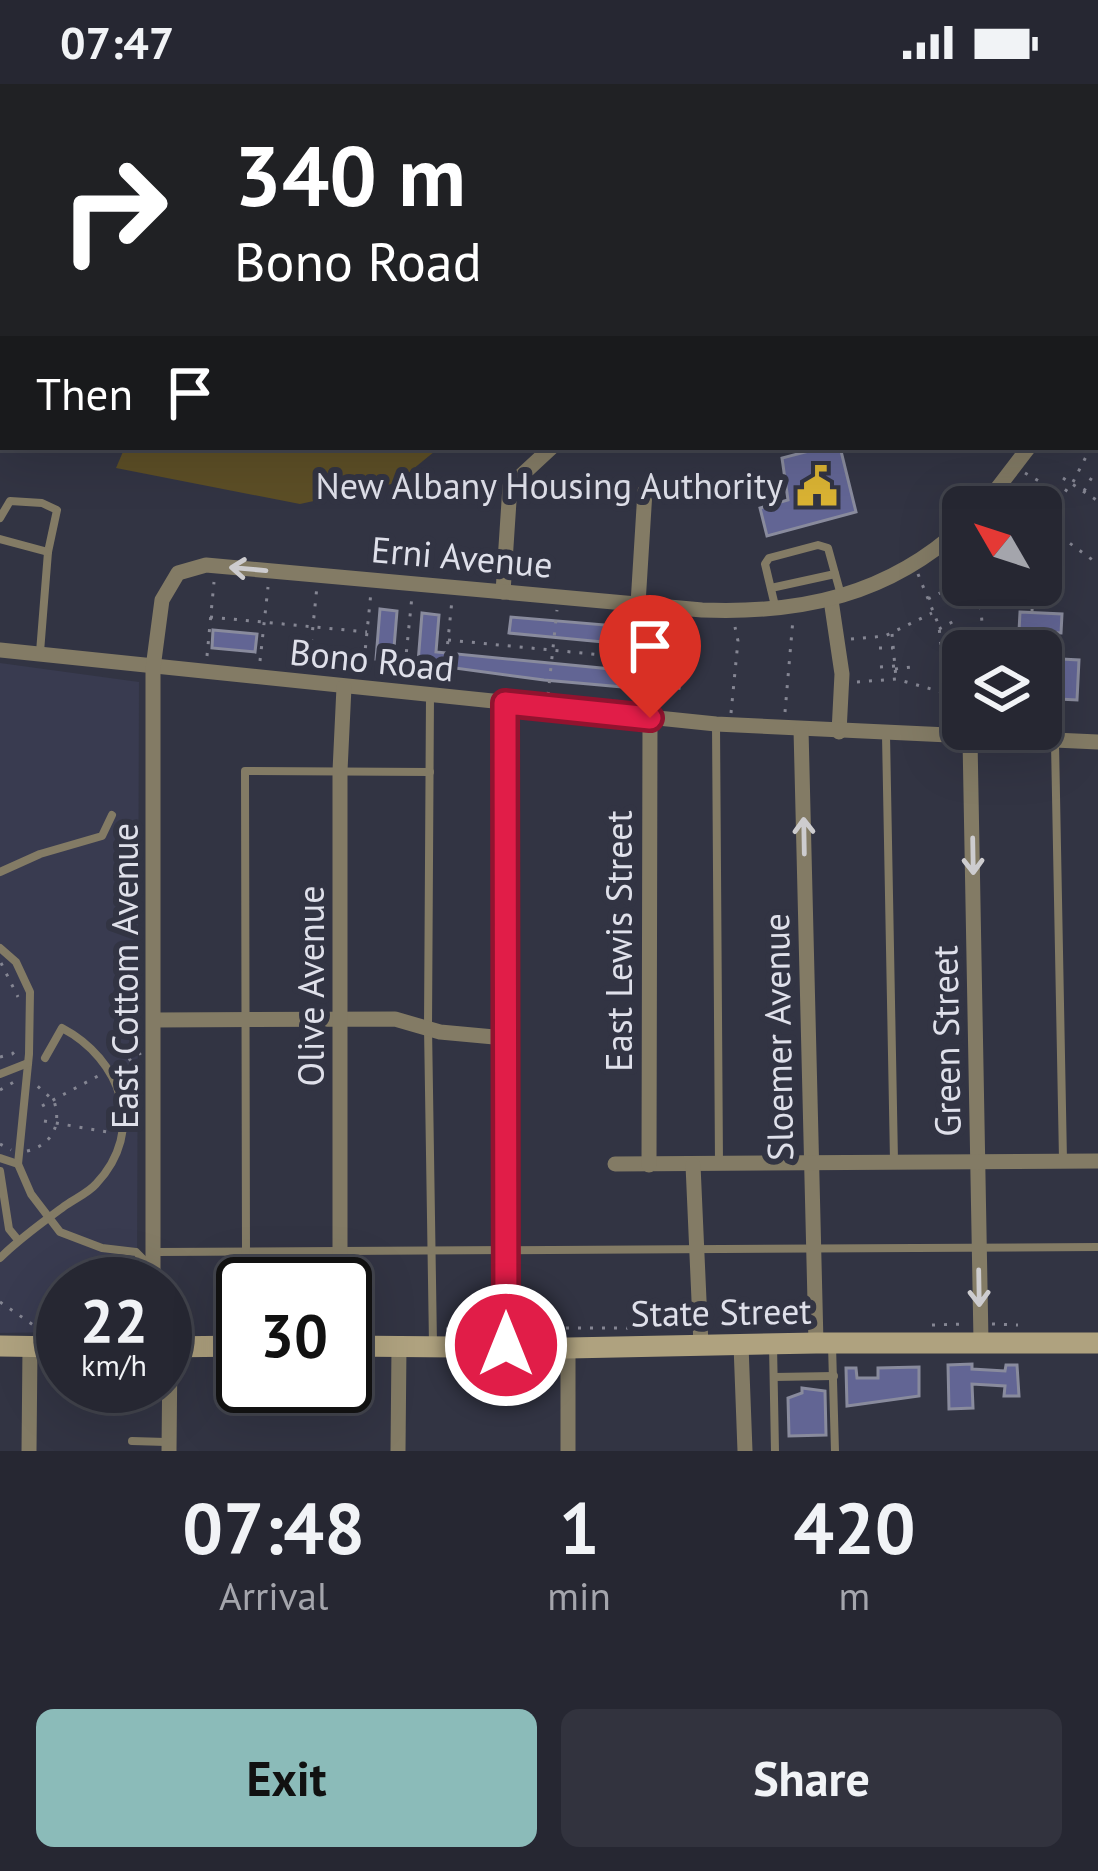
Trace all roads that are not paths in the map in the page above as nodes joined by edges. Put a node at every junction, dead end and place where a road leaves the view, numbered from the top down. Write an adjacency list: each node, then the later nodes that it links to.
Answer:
1 (547, 450): 11 (street)
2 (1028, 450): 3 (street)
3 (999, 486)
4 (645, 490): 13 (street)
5 (0, 518): 8 (lane)
6 (0, 539): 8 (lane)
7 (942, 543): 12 (street, Erni Avenue)
8 (48, 552): 16 (lane)
9 (835, 574): 10 (lane); 10 (lane); 12 (lane)
10 (771, 589): 14 (lane)
11 (503, 592): 13 (street, Erni Avenue); 17 (street, Erni Avenue, one-way to 17)
12 (836, 599): 14 (street, Erni Avenue); 24 (street)
13 (638, 604): 14 (street, Erni Avenue)
14 (776, 610)
15 (0, 650): 16 (street, Bono Road)
16 (40, 653): 17 (street, Bono Road)
17 (153, 668): 18 (street, Bono Road); 37 (street, East Cottom Avenue)
18 (344, 688): 19 (street, Bono Road); 31 (street, Olive Avenue)
19 (437, 692): 20 (street, Bono Road); 32 (lane)
20 (505, 703): 21 (street, Bono Road); 40 (street)
21 (649, 712): 22 (street, Bono Road); 52 (street, East Lewis Street)
22 (723, 719): 23 (street, Bono Road); 53 (lane)
23 (801, 729): 24 (street, Bono Road); 49 (street, Sloemer Avenue, one-way to 23)
24 (839, 732): 25 (street, Bono Road)
25 (886, 735): 26 (street, Bono Road); 47 (lane)
26 (942, 738)
27 (1062, 741): 28 (street, Bono Road)
28 (1098, 742)
29 (970, 750): 48 (street, Green Street, one-way to 48)
30 (1055, 750): 45 (lane)
31 (340, 771): 32 (lane); 36 (street, Olive Avenue); 38 (lane)
32 (430, 772): 39 (lane)
33 (112, 815): 34 (lane)
34 (0, 872)
35 (0, 948): 42 (lane)
36 (341, 1019): 38 (street); 39 (street); 66 (street, Olive Avenue)
37 (154, 1020): 38 (street); 63 (street, East Cottom Avenue)
38 (245, 1020): 65 (lane)
39 (428, 1027): 40 (street); 64 (lane)
40 (505, 1038): 62 (street)
41 (45, 1058): 56 (lane)
42 (28, 1063): 43 (lane); 50 (lane)
43 (0, 1074)
44 (0, 1158): 50 (lane)
45 (1063, 1161): 46 (street); 48 (street)
46 (1098, 1161)
47 (894, 1162): 48 (street); 49 (street)
48 (978, 1162): 59 (street, Green Street)
49 (811, 1163): 53 (street); 60 (street, Sloemer Avenue)
50 (18, 1164): 56 (lane)
51 (615, 1164): 52 (street)
52 (649, 1165): 54 (street)
53 (719, 1165): 54 (street)
54 (693, 1166): 61 (street)
55 (0, 1171): 57 (lane)
56 (48, 1219): 57 (lane); 67 (lane)
57 (18, 1240): 69 (lane)
58 (1098, 1246): 59 (lane)
59 (979, 1247): 60 (lane); 71 (street, Green Street, one-way to 71)
60 (812, 1248): 61 (lane); 73 (street, Sloemer Avenue)
61 (697, 1249): 62 (lane); 81 (street)
62 (506, 1251): 64 (lane); 75 (street)
63 (156, 1252): 65 (lane); 68 (street, East Cottom Avenue)
64 (432, 1252): 66 (lane); 80 (lane)
65 (246, 1253): 66 (lane)
66 (340, 1254)
67 (144, 1257)
68 (155, 1257)
69 (0, 1258)
70 (36, 1339): 77 (main road)
71 (981, 1341): 73 (main road, State Street); 74 (main road, State Street)
72 (773, 1343): 73 (main road, State Street); 76 (main road, State Street); 85 (lane)
73 (824, 1343): 84 (lane)
74 (1098, 1343)
75 (506, 1345): 80 (main road, State Street); 82 (main road, State Street)
76 (741, 1345): 81 (main road, State Street); 92 (street)
77 (0, 1346)
78 (372, 1346): 79 (main road, State Street)
79 (399, 1346): 80 (main road, State Street); 90 (street)
80 (433, 1346)
81 (700, 1346): 82 (main road, State Street)
82 (568, 1348): 91 (street)
83 (36, 1353): 89 (street)
84 (834, 1376): 85 (lane); 94 (lane)
85 (774, 1377): 93 (lane)
86 (169, 1413): 88 (street)
87 (132, 1441): 88 (lane)
88 (170, 1446)
89 (29, 1451)
90 (398, 1451)
91 (568, 1451)
92 (746, 1451)
93 (776, 1451)
94 (835, 1451)

